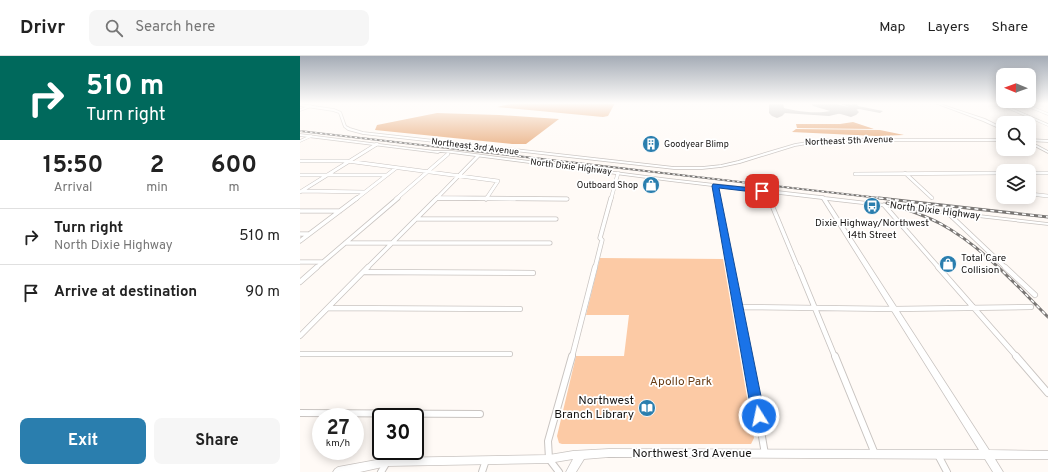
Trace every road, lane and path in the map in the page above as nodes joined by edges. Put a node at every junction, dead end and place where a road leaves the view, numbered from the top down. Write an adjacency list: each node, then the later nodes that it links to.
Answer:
1 (344, 122): 17 (street, Northeast 3rd Avenue)
2 (300, 135): 3 (street, North Dixie Highway)
3 (311, 136): 7 (street); 8 (street, North Dixie Highway)
4 (996, 140): 17 (street, Northeast 5th Avenue)
5 (1048, 140): 6 (street)
6 (1036, 141)
7 (300, 142)
8 (377, 144): 10 (street, North Dixie Highway); 15 (street)
9 (1036, 145): 11 (street)
10 (436, 151): 12 (street, North Dixie Highway); 13 (street, North Dixie Highway)
11 (1048, 152)
12 (448, 154): 13 (street, North Dixie Highway); 18 (street)
13 (478, 156): 19 (street, North Dixie Highway); 28 (street)
14 (300, 161): 15 (street)
15 (349, 161): 16 (street); 26 (street)
16 (396, 168): 18 (street); 27 (street)
17 (674, 168)
18 (427, 172): 28 (street); 51 (street)
19 (618, 173): 29 (street, North Dixie Highway); 79 (street)
20 (905, 173): 21 (street); 24 (street); 39 (street)
21 (996, 173)
22 (1036, 173): 23 (street)
23 (1048, 173)
24 (855, 174)
25 (300, 175): 26 (street)
26 (327, 175): 27 (street); 31 (street)
27 (387, 175): 32 (street)
28 (458, 176): 37 (street); 38 (street)
29 (665, 179): 30 (street, North Dixie Highway); 36 (street, North Dixie Highway)
30 (716, 186): 33 (street, North Dixie Highway); 60 (street)
31 (300, 192): 32 (street)
32 (365, 192): 43 (street)
33 (767, 192): 36 (street, North Dixie Highway); 65 (street)
34 (1036, 195): 35 (street)
35 (1048, 196)
36 (822, 197): 41 (street, North Dixie Highway); 66 (street)
37 (437, 198): 38 (street); 45 (street)
38 (486, 198): 40 (street)
39 (932, 198)
40 (567, 199)
41 (884, 205): 44 (street, North Dixie Highway); 63 (street)
42 (300, 211): 43 (street)
43 (340, 211): 49 (street)
44 (947, 212): 47 (street, North Dixie Highway); 59 (street)
45 (416, 219): 46 (street); 52 (street)
46 (556, 219)
47 (1048, 225)
48 (300, 234): 49 (street)
49 (309, 234): 50 (street)
50 (300, 241)
51 (345, 243): 52 (street); 55 (street)
52 (393, 243): 53 (street); 56 (street)
53 (550, 243)
54 (300, 262): 55 (street)
55 (324, 262): 58 (street)
56 (364, 272): 57 (street); 62 (street)
57 (533, 273)
58 (300, 282)
59 (1035, 295)
60 (739, 307): 65 (street); 73 (street)
61 (1031, 307): 63 (street)
62 (328, 308): 64 (street); 67 (street)
63 (975, 308): 66 (street); 70 (street)
64 (520, 309)
65 (815, 309): 66 (street); 76 (street)
66 (894, 309): 74 (street)
67 (300, 336)
68 (300, 354): 69 (street)
69 (510, 354)
70 (1048, 393)
71 (300, 413): 72 (street)
72 (480, 414)
73 (765, 454): 75 (street, Northwest 3rd Avenue); 76 (street, Northwest 3rd Avenue)
74 (987, 454): 77 (street, Northwest 3rd Avenue); 78 (street, Northwest 3rd Avenue); 88 (street)
75 (581, 455): 79 (street, Northwest 3rd Avenue); 86 (street)
76 (875, 455): 77 (street, Northwest 3rd Avenue)
77 (938, 455): 87 (street)
78 (1048, 455)
79 (549, 459): 80 (street, Northwest 3rd Avenue); 85 (street)
80 (486, 460): 81 (street, Northwest 3rd Avenue); 84 (street)
81 (387, 462): 82 (street, Northwest 3rd Avenue); 83 (street)
82 (338, 472)
83 (381, 472)
84 (482, 472)
85 (559, 472)
86 (571, 472)
87 (946, 472)
88 (998, 472)

